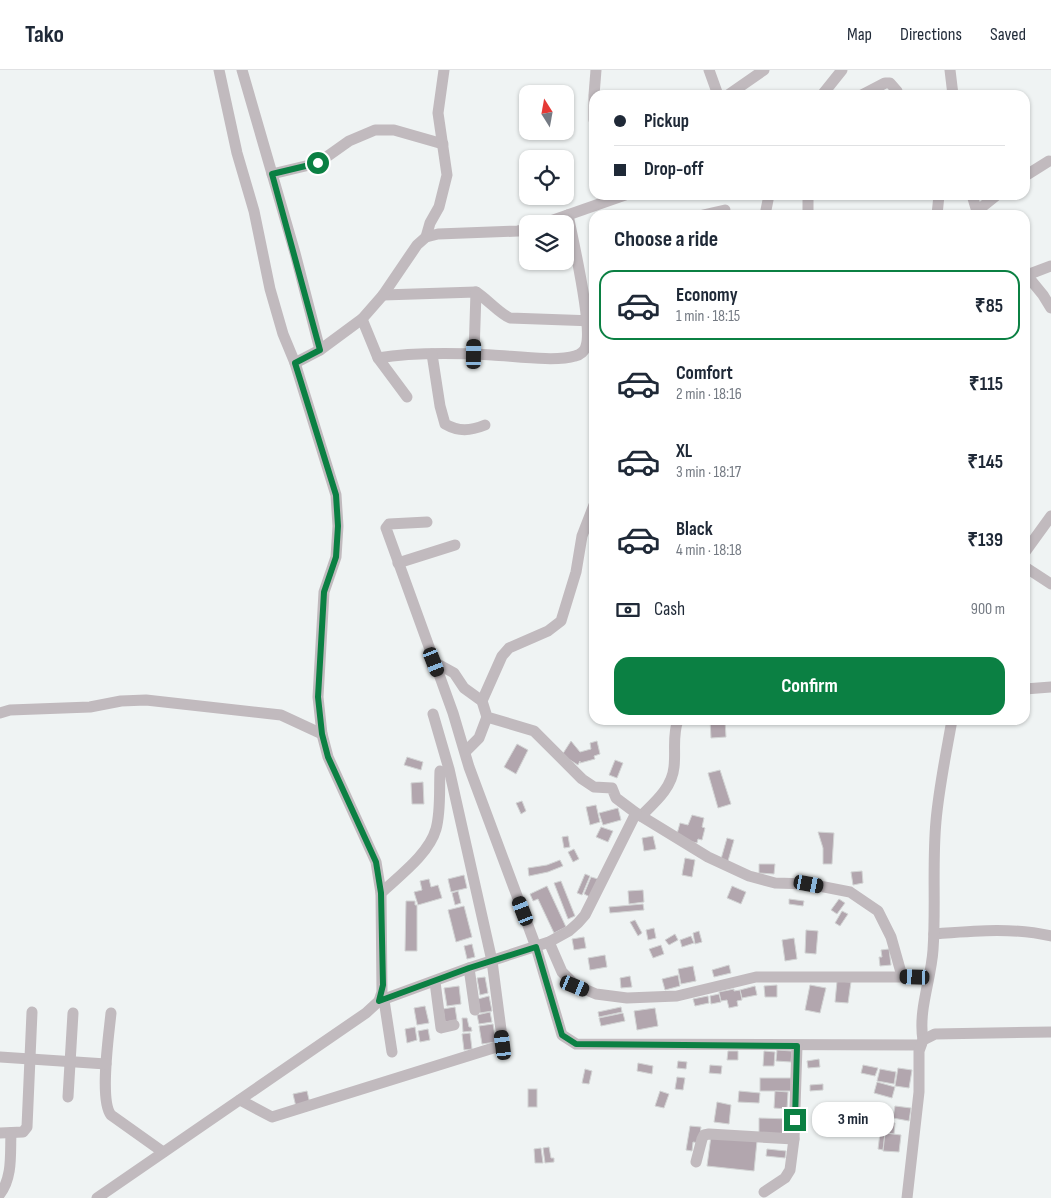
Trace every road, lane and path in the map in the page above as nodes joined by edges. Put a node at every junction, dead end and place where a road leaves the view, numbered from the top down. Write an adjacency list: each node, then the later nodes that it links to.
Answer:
1 (219, 70): 43 (street)
2 (242, 70): 19 (street)
3 (444, 70): 16 (street)
4 (596, 70): 9 (street)
5 (709, 70): 10 (street)
6 (764, 70): 11 (street)
7 (842, 70): 12 (street)
8 (950, 70): 15 (street)
9 (594, 90)
10 (716, 90)
11 (735, 90)
12 (826, 90)
13 (872, 90): 14 (street)
14 (896, 90)
15 (952, 90)
16 (443, 144): 19 (street); 27 (street)
17 (1050, 161): 18 (street)
18 (1030, 173)
19 (272, 174): 39 (street)
20 (610, 200): 22 (street)
21 (991, 200): 24 (street)
22 (596, 206): 23 (street); 25 (street)
23 (600, 210)
24 (980, 210)
25 (568, 215)
26 (519, 230): 27 (street)
27 (426, 237): 33 (street)
28 (574, 244): 35 (street)
29 (1051, 266): 30 (street)
30 (1030, 273)
31 (1030, 279): 34 (street)
32 (476, 292): 33 (street); 37 (street); 41 (street)
33 (383, 295): 36 (street)
34 (1051, 308)
35 (589, 316)
36 (362, 319): 39 (street); 42 (street)
37 (589, 321)
38 (589, 329): 41 (street)
39 (320, 350): 43 (street)
40 (432, 354): 41 (street); 42 (street); 45 (street)
41 (474, 354)
42 (378, 358): 44 (street)
43 (295, 363): 63 (street)
44 (407, 398)
45 (485, 425)
46 (1051, 516): 50 (street)
47 (589, 518): 57 (street)
48 (427, 522): 51 (street)
49 (455, 545): 51 (street)
50 (1030, 545)
51 (398, 563): 54 (street)
52 (1030, 570): 53 (street)
53 (1051, 584)
54 (434, 662): 57 (street); 64 (street)
55 (1051, 687): 56 (street)
56 (1030, 689)
57 (482, 701): 60 (street)
58 (0, 713): 63 (street)
59 (433, 714): 66 (street)
60 (487, 717): 64 (street); 67 (street)
61 (677, 725): 67 (street)
62 (951, 725): 69 (street)
63 (322, 734): 68 (street)
64 (466, 751): 65 (street)
65 (469, 767): 66 (street); 72 (street)
66 (445, 770): 68 (street); 73 (street)
67 (638, 815): 71 (street); 75 (street)
68 (381, 893): 78 (street)
69 (934, 934): 70 (street); 76 (street)
70 (1051, 936)
71 (549, 942): 72 (street); 75 (street)
72 (536, 947): 73 (street); 86 (street)
73 (492, 960): 74 (street); 93 (street)
74 (469, 968): 77 (street); 79 (street)
75 (902, 976): 76 (street)
76 (928, 977): 85 (street)
77 (435, 982): 78 (street); 83 (street)
78 (382, 1001): 87 (street); 93 (street)
79 (475, 1010)
80 (32, 1012): 89 (street)
81 (73, 1013): 90 (street)
82 (111, 1013): 91 (street)
83 (454, 1025)
84 (1051, 1032): 85 (street)
85 (921, 1036): 86 (street); 101 (street)
86 (797, 1046): 95 (street)
87 (392, 1052)
88 (0, 1056): 89 (street)
89 (31, 1059): 90 (street); 94 (street)
90 (70, 1062): 91 (street); 92 (street)
91 (106, 1064): 96 (street)
92 (68, 1097)
93 (240, 1100): 96 (street)
94 (5, 1133): 99 (street)
95 (794, 1139): 97 (street); 98 (street)
96 (163, 1152): 100 (street)
97 (696, 1162)
98 (764, 1192)
99 (0, 1194)
100 (97, 1198)
101 (908, 1198)

